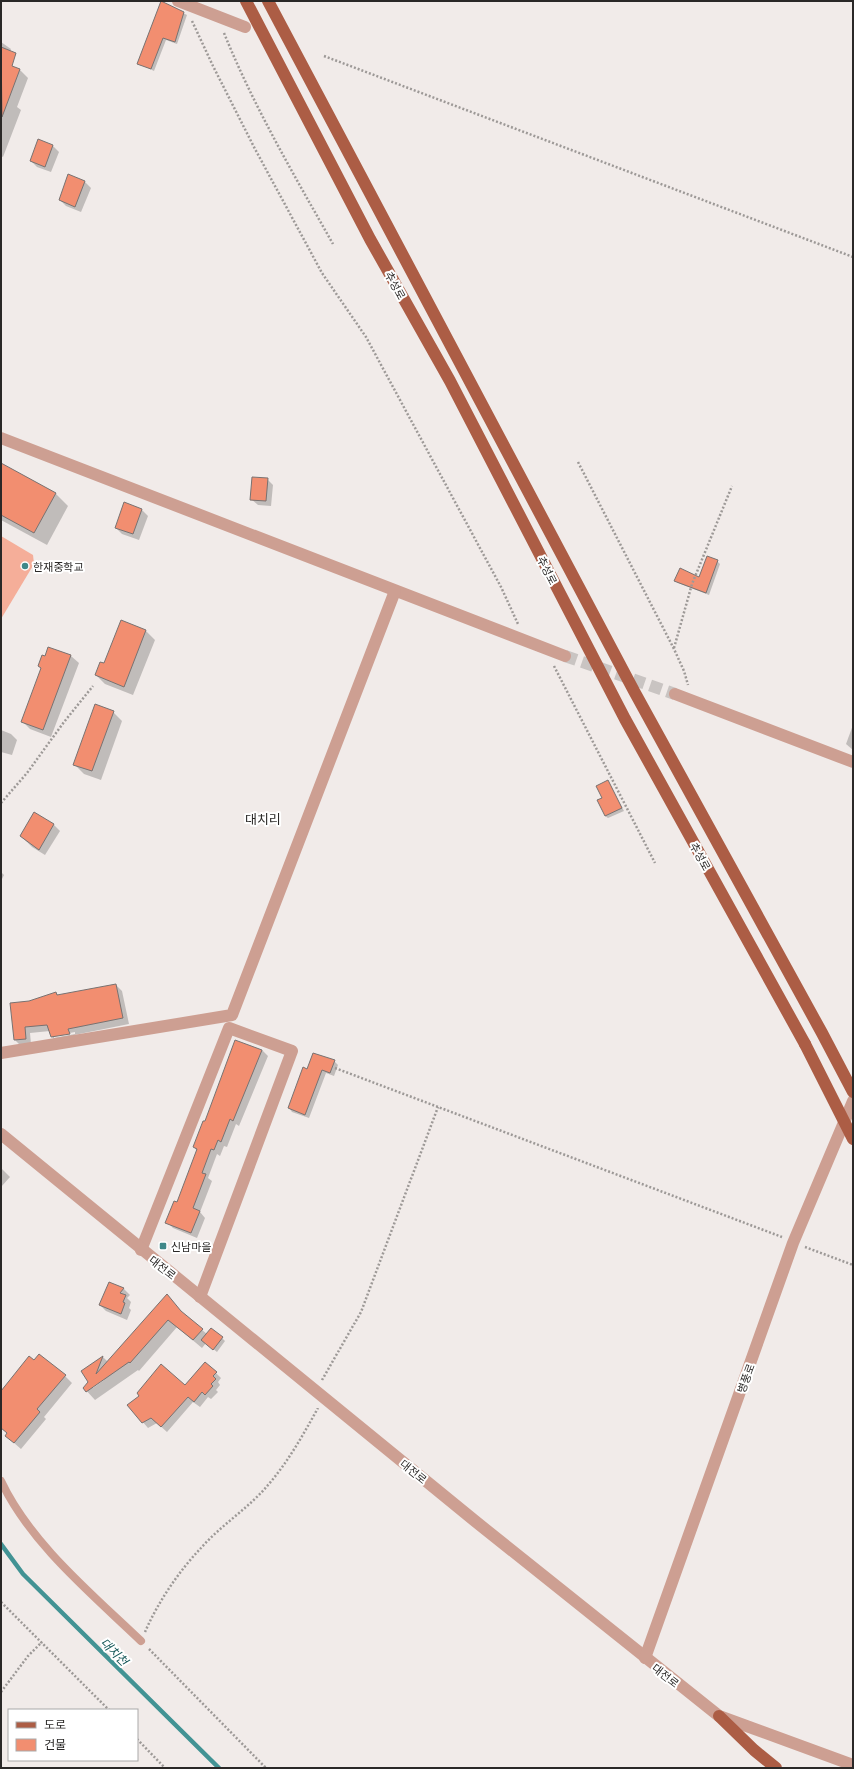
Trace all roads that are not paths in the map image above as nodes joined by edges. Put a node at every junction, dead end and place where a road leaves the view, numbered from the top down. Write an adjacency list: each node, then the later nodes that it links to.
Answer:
1 (246, 1): 16 (main road, 추성로, bridge)
2 (268, 1): 13 (main road, 추성로)
3 (181, 2): 4 (street)
4 (245, 27)
5 (1, 438): 6 (street)
6 (395, 591): 7 (street); 10 (street)
7 (565, 656)
8 (675, 694): 9 (street)
9 (853, 762)
10 (232, 1015): 11 (street); 12 (street)
11 (229, 1028): 17 (street); 18 (street)
12 (1, 1053)
13 (853, 1092)
14 (853, 1101): 21 (street, 병풍로)
15 (1, 1134): 17 (street, 대전로)
16 (853, 1139)
17 (141, 1250): 18 (street, 대전로)
18 (200, 1297): 21 (street, 대전로)
19 (1, 1481): 20 (lane)
20 (141, 1641)
21 (646, 1658): 22 (street, 대전로)
22 (719, 1716): 23 (street, 대전로); 24 (main road)
23 (853, 1765)
24 (776, 1768)

